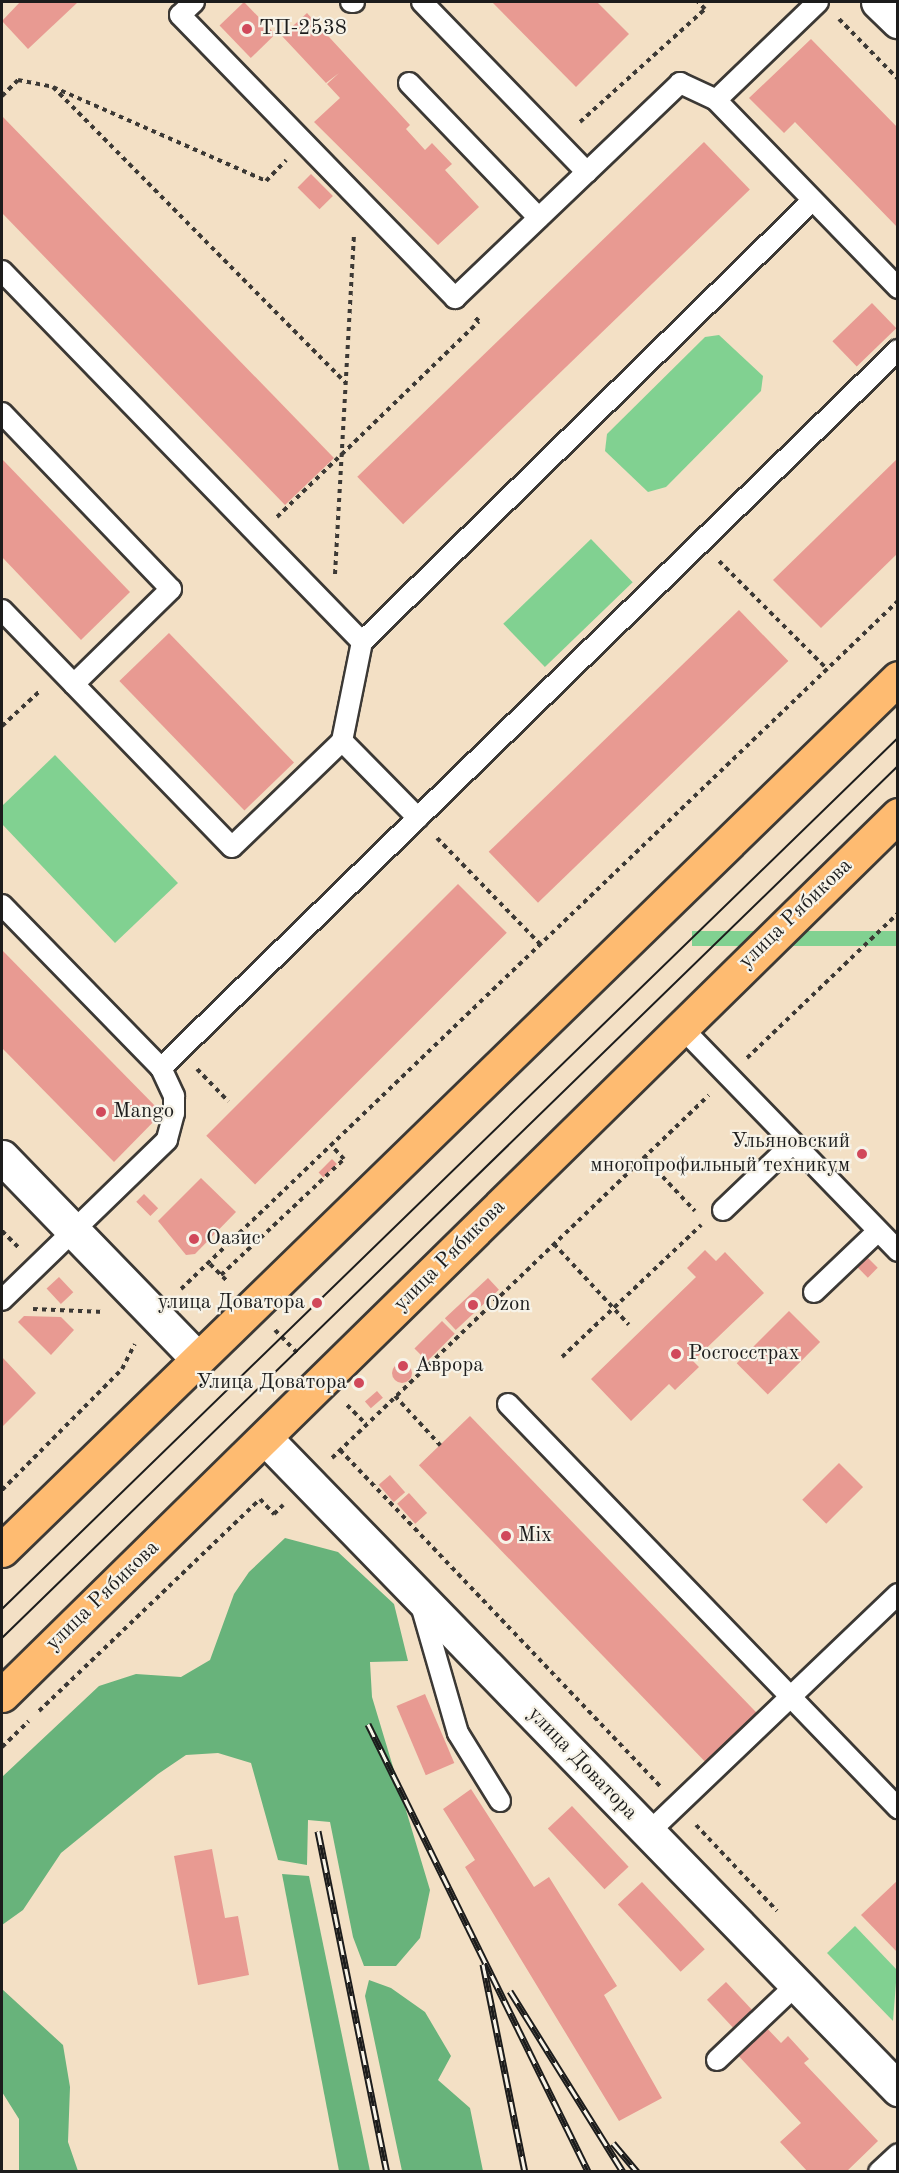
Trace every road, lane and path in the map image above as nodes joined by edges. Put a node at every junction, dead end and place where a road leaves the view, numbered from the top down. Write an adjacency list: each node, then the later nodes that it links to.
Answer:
1 (194, 2): 13 (lane)
2 (422, 2): 14 (lane)
3 (698, 2): 12 (path)
4 (878, 2): 6 (street)
5 (824, 5): 7 (path); 11 (lane)
6 (897, 21)
7 (897, 80)
8 (409, 83): 17 (lane)
9 (53, 87): 10 (path); 13 (path); 22 (path)
10 (2, 96)
11 (716, 100): 14 (lane); 16 (lane)
12 (575, 117)
13 (303, 143): 15 (lane)
14 (587, 172): 17 (lane)
15 (357, 197): 20 (lane); 22 (path)
16 (813, 200): 19 (lane); 30 (lane)
17 (539, 218): 20 (lane)
18 (2, 271): 25 (lane)
19 (897, 288)
20 (456, 298): 24 (path)
21 (897, 350): 26 (lane)
22 (345, 382): 24 (path)
23 (2, 413): 32 (lane)
24 (341, 455): 25 (path); 29 (path)
25 (259, 535): 29 (lane)
26 (701, 543): 31 (path); 37 (lane)
27 (897, 601): 31 (path)
28 (2, 610): 32 (lane)
29 (333, 611): 30 (lane)
30 (362, 642): 35 (lane)
31 (827, 669): 40 (path)
32 (67, 677): 34 (path); 35 (lane)
33 (897, 678): 66 (main road)
34 (2, 726)
35 (342, 741): 37 (lane)
36 (897, 815): 41 (main road, улица Рябикова)
37 (418, 818): 40 (path); 42 (lane)
38 (2, 905): 43 (lane)
39 (897, 913): 44 (path)
40 (541, 945): 47 (path)
41 (681, 1027): 44 (lane); 72 (main road, улица Рябикова)
42 (179, 1050): 43 (lane); 45 (path)
43 (161, 1068): 51 (lane)
44 (728, 1076): 46 (lane); 49 (path)
45 (228, 1101)
46 (793, 1143): 50 (lane); 52 (lane)
47 (332, 1146): 55 (path); 56 (path)
48 (2, 1157): 51 (street)
49 (644, 1157): 53 (path); 61 (path)
50 (723, 1210)
51 (74, 1231): 60 (lane); 66 (street)
52 (878, 1231): 54 (lane); 59 (lane)
53 (554, 1244): 61 (path); 68 (path)
54 (897, 1251)
55 (210, 1264): 56 (path); 58 (path)
56 (221, 1275): 57 (path)
57 (230, 1284)
58 (183, 1290)
59 (814, 1292)
60 (2, 1300)
61 (614, 1309): 63 (path); 65 (path)
62 (268, 1323): 67 (path)
63 (629, 1325)
64 (135, 1336): 74 (path)
65 (562, 1357)
66 (198, 1359): 76 (main road)
67 (306, 1362)
68 (396, 1396): 71 (path); 73 (path)
69 (508, 1404): 80 (lane)
70 (347, 1405): 71 (path)
71 (366, 1424): 83 (path)
72 (266, 1439): 78 (street, улица Доватора); 79 (main road, улица Рябикова)
73 (440, 1445)
74 (2, 1490)
75 (260, 1499): 81 (path)
76 (2, 1550)
77 (897, 1594): 80 (lane)
78 (419, 1596): 82 (lane); 85 (street, улица Доватора)
79 (2, 1695)
80 (789, 1697): 83 (lane); 84 (lane)
81 (2, 1747)
82 (500, 1801)
83 (677, 1805): 85 (lane); 86 (path)
84 (897, 1808)
85 (648, 1833): 87 (street, улица Доватора)
86 (780, 1915)
87 (796, 1985): 88 (lane); 89 (street, улица Доватора)
88 (717, 2060)
89 (897, 2089)
90 (897, 2154): 91 (lane)
91 (879, 2172)

